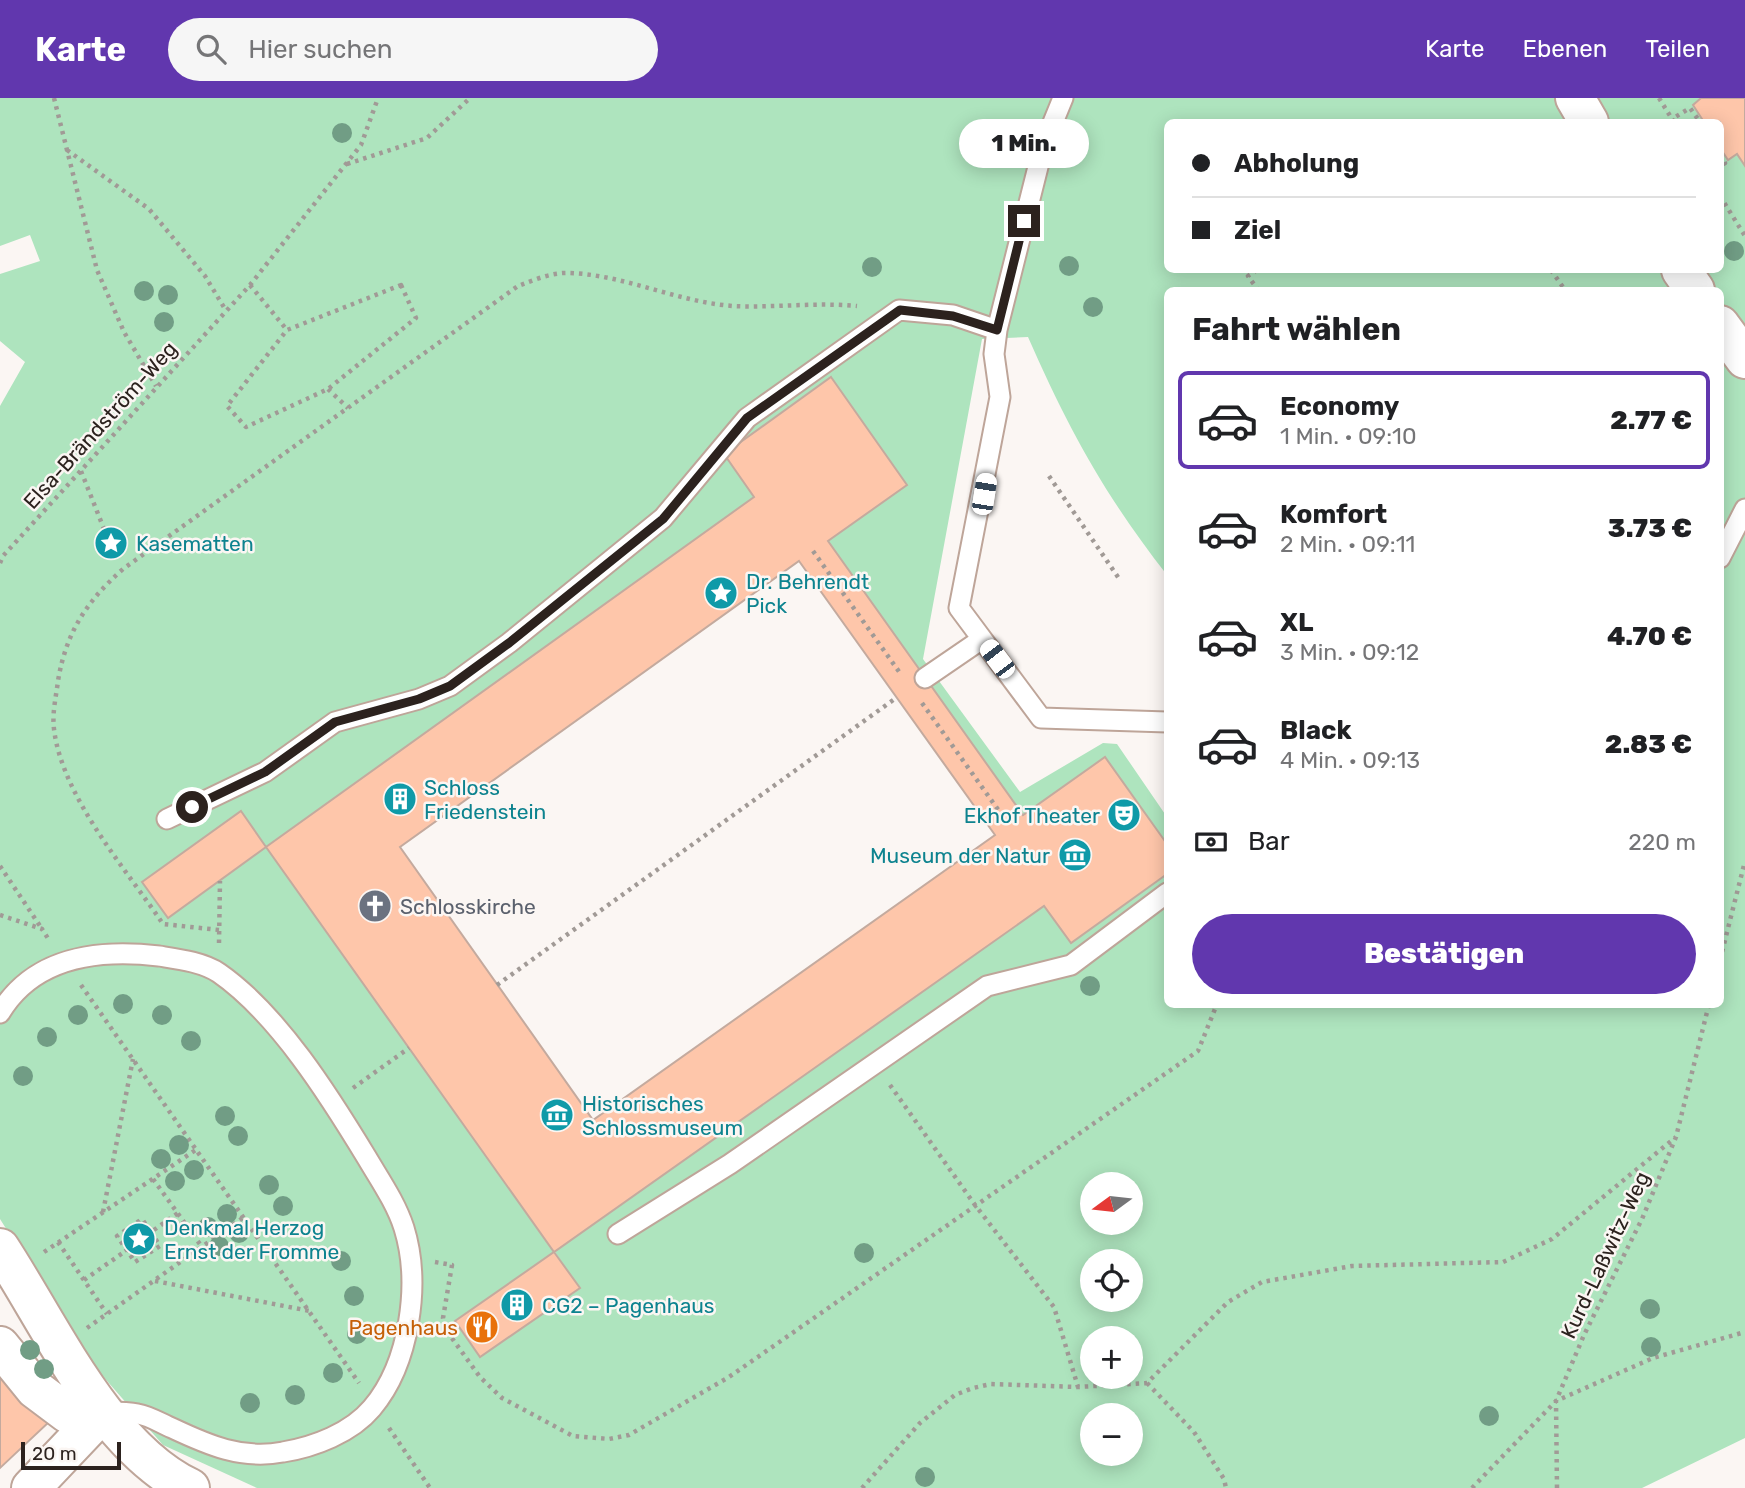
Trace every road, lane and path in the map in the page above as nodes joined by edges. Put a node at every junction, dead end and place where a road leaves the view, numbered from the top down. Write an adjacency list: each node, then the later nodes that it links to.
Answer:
1 (54, 98): 11 (path)
2 (378, 98): 12 (path, Elsa-Brändström-Weg)
3 (470, 98): 12 (path)
4 (1063, 98): 21 (lane)
5 (1575, 98): 7 (street)
6 (1659, 98): 8 (path)
7 (1587, 119)
8 (1672, 119)
9 (1676, 119): 10 (path)
10 (1698, 119)
11 (66, 149): 18 (path); 24 (path)
12 (346, 165): 16 (path, Elsa-Brändström-Weg)
13 (1724, 203): 14 (path)
14 (1745, 236)
15 (1252, 273): 17 (path)
16 (250, 285): 18 (path, Elsa-Brändström-Weg); 20 (path)
17 (1256, 287)
18 (225, 309): 24 (path, Elsa-Brändström-Weg)
19 (900, 310): 21 (lane); 26 (path); 38 (lane)
20 (287, 330): 25 (path); 25 (path)
21 (997, 330): 34 (lane)
22 (1724, 330): 23 (street)
23 (1745, 359)
24 (156, 386): 27 (path, Elsa-Brändström-Weg)
25 (328, 389): 26 (path)
26 (348, 408): 45 (path)
27 (81, 471): 30 (path); 32 (path, Elsa-Brändström-Weg)
28 (1049, 476): 33 (path)
29 (1745, 509): 31 (lane)
30 (104, 529)
31 (1724, 550)
32 (0, 563)
33 (1120, 580)
34 (982, 639): 35 (lane); 37 (lane)
35 (925, 678)
36 (896, 698): 50 (path)
37 (1164, 722)
38 (167, 819)
39 (1745, 861): 47 (path)
40 (0, 866): 44 (path)
41 (220, 881): 45 (path)
42 (1164, 895): 56 (lane)
43 (0, 915): 44 (path)
44 (42, 929): 46 (path)
45 (219, 930): 48 (path)
46 (52, 944)
47 (1724, 944)
48 (218, 972): 53 (lane); 57 (lane)
49 (80, 984): 55 (path)
50 (497, 985)
51 (1215, 1008): 61 (path)
52 (1708, 1008): 58 (path, Kurd-Laßwitz-Weg)
53 (0, 1013)
54 (409, 1048): 57 (path)
55 (134, 1059): 59 (path); 62 (path)
56 (876, 1066): 61 (path); 66 (lane)
57 (332, 1103): 85 (lane)
58 (1676, 1137): 81 (path); 84 (path, Kurd-Laßwitz-Weg)
59 (197, 1149): 60 (path); 64 (path)
60 (153, 1179): 62 (path); 63 (path)
61 (975, 1205): 76 (path); 83 (path)
62 (103, 1212): 67 (path)
63 (178, 1213): 65 (path); 68 (path)
64 (244, 1217): 68 (path); 74 (path)
65 (151, 1232): 69 (path); 69 (path)
66 (618, 1234)
67 (58, 1242): 70 (path); 71 (path)
68 (202, 1247): 72 (path)
69 (127, 1250): 71 (path)
70 (8, 1260): 73 (street)
71 (84, 1279): 75 (path)
72 (154, 1281): 74 (path); 75 (path)
73 (38, 1308): 78 (street); 80 (street)
74 (310, 1311): 82 (path)
75 (107, 1314): 80 (path)
76 (443, 1318)
77 (1745, 1332): 84 (path)
78 (0, 1335)
79 (0, 1346): 85 (street)
80 (61, 1346): 85 (street)
81 (1147, 1383): 83 (path); 91 (path)
82 (361, 1387)
83 (1079, 1387): 90 (path)
84 (1556, 1401): 92 (path, Kurd-Laßwitz-Weg); 93 (path)
85 (103, 1412): 87 (street); 88 (street)
86 (387, 1425): 89 (path)
87 (32, 1488)
88 (190, 1488)
89 (430, 1488)
90 (862, 1488)
91 (1226, 1488)
92 (1472, 1488)
93 (1557, 1488)

